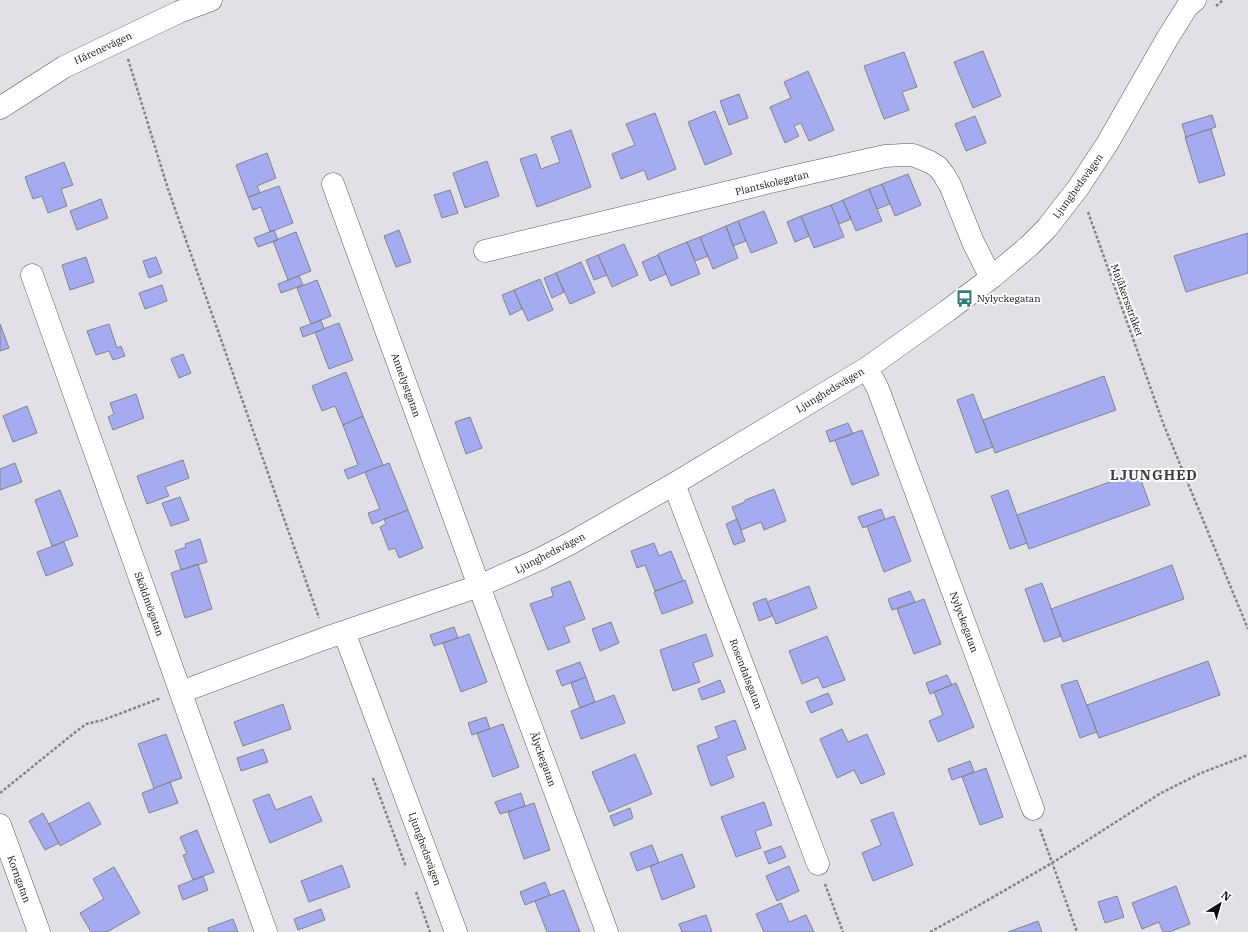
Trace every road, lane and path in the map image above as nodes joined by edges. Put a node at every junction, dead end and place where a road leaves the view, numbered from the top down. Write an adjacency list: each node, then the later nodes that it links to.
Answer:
1 (211, 0): 4 (street, Härenevägen)
2 (1223, 0): 3 (path)
3 (1193, 4): 10 (street, Ljunghedsvägen)
4 (122, 39): 5 (street, Härenevägen); 16 (path)
5 (0, 108)
6 (333, 184): 13 (street, Annelystgatan)
7 (1086, 208): 14 (path, Majåkersstråket)
8 (485, 251): 10 (street, Plantskolegatan)
9 (32, 275): 17 (street, Sköldmögatan)
10 (991, 278): 11 (street, Ljunghedsvägen)
11 (867, 368): 12 (street, Ljunghedsvägen); 21 (street, Nylyckegatan)
12 (674, 484): 13 (street, Ljunghedsvägen); 24 (street, Rosendalsgatan)
13 (479, 586): 16 (street, Ljunghedsvägen); 31 (street, Ålyckegatan)
14 (1246, 621): 15 (path, Majåkersstråket)
15 (1248, 629)
16 (335, 635): 17 (street, Ljunghedsvägen); 30 (street, Ljunghedsvägen)
17 (180, 692): 20 (path); 28 (street, Sköldmögatan)
18 (1248, 755): 23 (path)
19 (371, 771): 25 (path)
20 (0, 793)
21 (1033, 810): 23 (path)
22 (0, 825): 27 (street, Korngatan)
23 (1052, 863): 33 (path); 34 (path)
24 (818, 864): 32 (path)
25 (408, 872)
26 (414, 886): 29 (path)
27 (38, 932)
28 (266, 932)
29 (430, 932)
30 (456, 932)
31 (607, 932)
32 (843, 932)
33 (930, 932)
34 (1077, 932)

